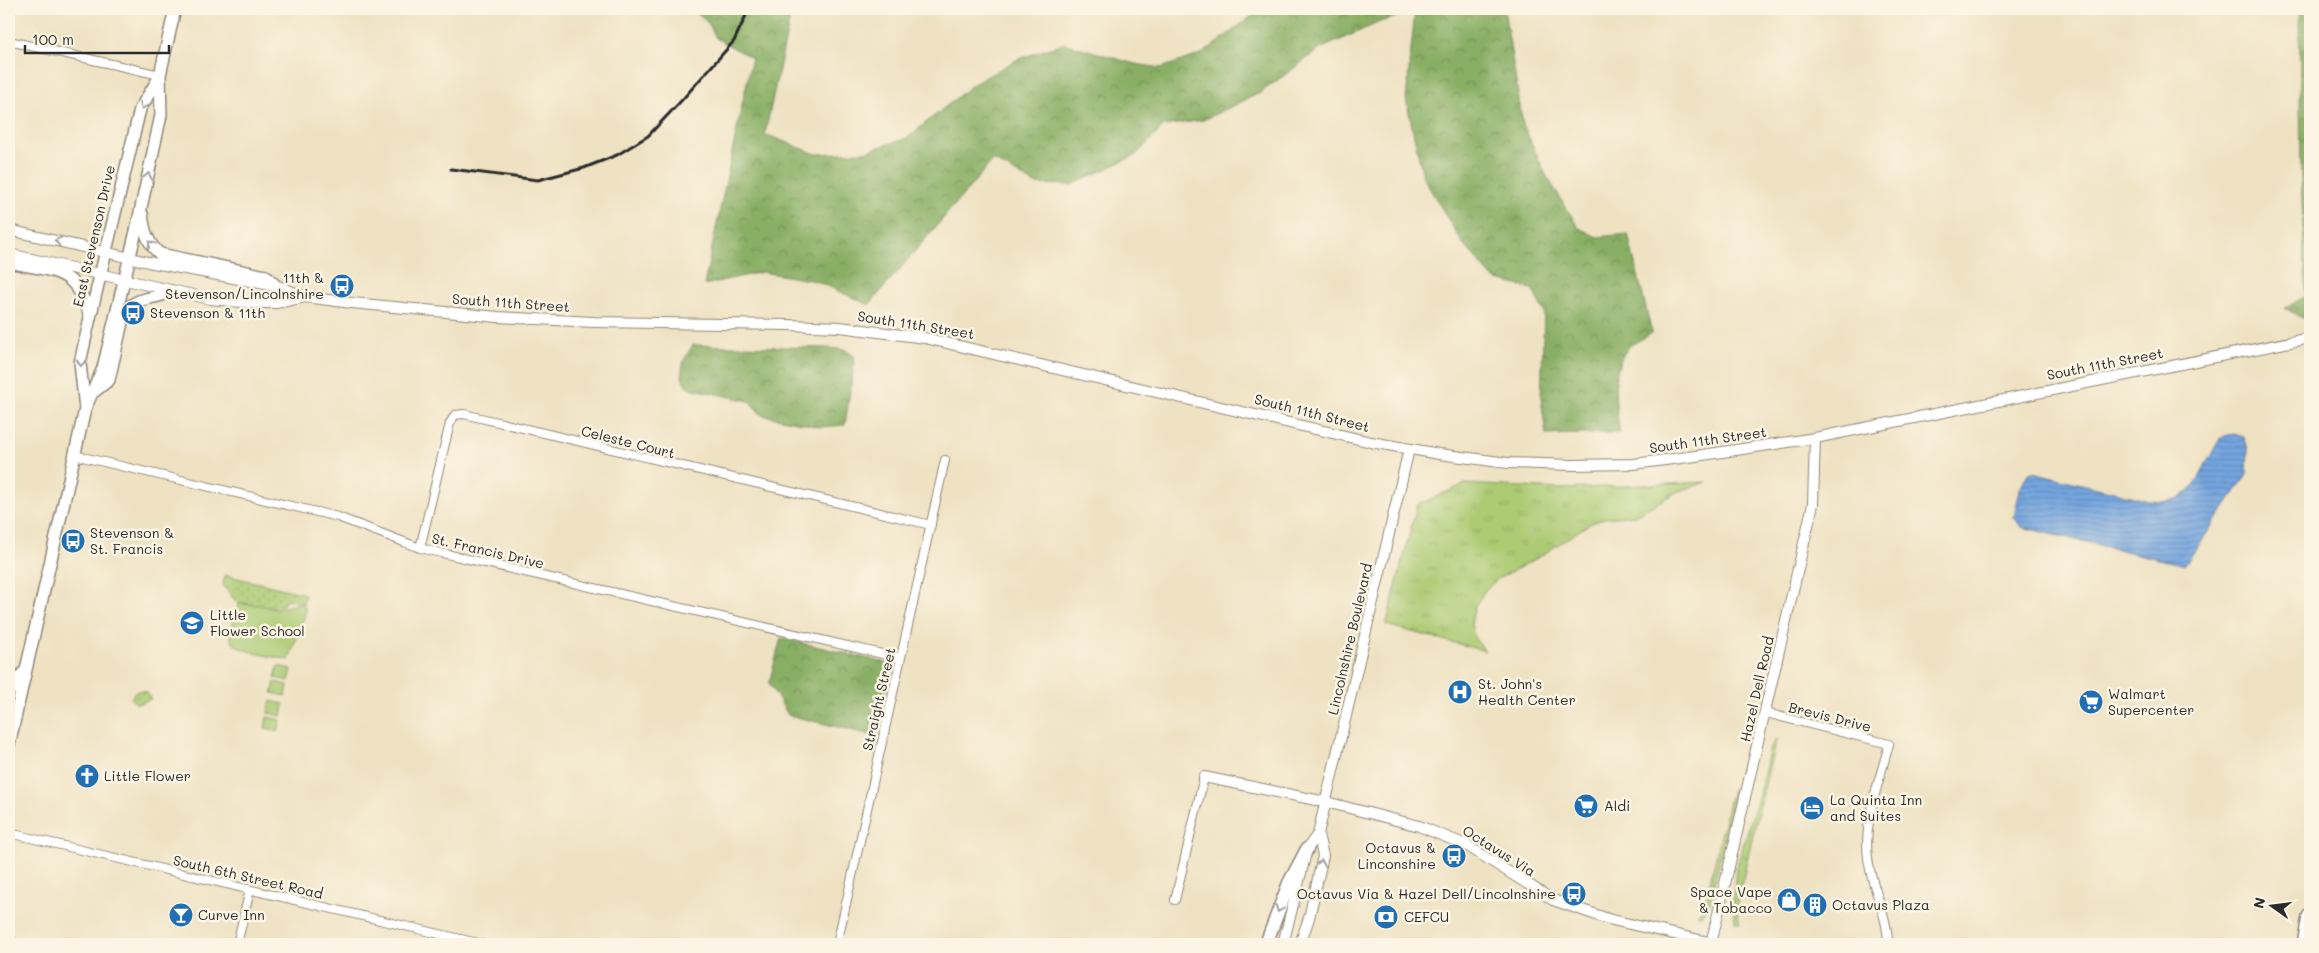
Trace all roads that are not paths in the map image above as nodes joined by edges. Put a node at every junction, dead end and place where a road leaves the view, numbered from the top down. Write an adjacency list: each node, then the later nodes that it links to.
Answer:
1 (175, 9): 3 (main road, East Stevenson Drive)
2 (9, 41): 3 (street)
3 (160, 75): 4 (main road, East Stevenson Drive, one-way to 3); 6 (main road, East Stevenson Drive, one-way to 6)
4 (141, 207): 8 (main road, East Stevenson Drive); 12 (main road, one-way to 4)
5 (9, 230): 6 (street, South 11th Street, one-way to 5)
6 (106, 252): 8 (street, South 11th Street); 10 (main road, East Stevenson Drive)
7 (9, 254): 10 (street, South 11th Street)
8 (129, 258): 11 (main road, East Stevenson Drive); 12 (street, South 11th Street)
9 (9, 262): 15 (main road)
10 (100, 275): 11 (street, South 11th Street); 15 (main road, East Stevenson Drive)
11 (124, 280): 13 (street, South 11th Street); 17 (main road, East Stevenson Drive)
12 (276, 286): 14 (street, South 11th Street)
13 (171, 291): 14 (street, South 11th Street); 17 (main road)
14 (304, 297): 20 (street, South 11th Street)
15 (90, 318): 18 (main road, East Stevenson Drive, one-way to 18)
16 (2310, 338): 19 (street, South 11th Street)
17 (92, 394): 18 (main road, East Stevenson Drive)
18 (85, 409): 21 (main road, East Stevenson Drive)
19 (1815, 438): 20 (street, South 11th Street); 28 (street, Hazel Dell Road)
20 (1409, 449): 31 (street, Lincolnshire Boulevard)
21 (74, 455): 24 (street, St. Francis Drive); 26 (main road, East Stevenson Drive)
22 (945, 460): 23 (street, Straight Street)
23 (930, 526): 24 (street, Celeste Court); 25 (street, Straight Street)
24 (420, 548): 25 (street, St. Francis Drive)
25 (900, 658): 41 (street, Straight Street)
26 (26, 670): 27 (main road); 29 (main road, East Stevenson Drive)
27 (9, 692)
28 (1766, 713): 45 (street, Hazel Dell Road); 46 (street, Brevis Drive)
29 (9, 745)
30 (1204, 777): 31 (street, Octavus Via); 36 (street)
31 (1326, 802): 33 (street, Lincolnshire Boulevard); 45 (street, Octavus Via)
32 (9, 833): 35 (street, South 6th Street Road)
33 (1318, 834): 34 (street, Lincolnshire Boulevard); 44 (street, Lincolnshire Boulevard, one-way to 33)
34 (1307, 848): 42 (main road, one-way to 42); 43 (street, Lincolnshire Boulevard)
35 (250, 890): 38 (street, South 6th Street Road); 39 (street)
36 (1175, 900)
37 (2310, 917): 47 (highway)
38 (461, 942): 40 (street, South 6th Street Road)
39 (237, 944)
40 (482, 944)
41 (837, 944)
42 (1266, 944)
43 (1283, 944)
44 (1300, 944)
45 (1713, 944)
46 (1888, 944)
47 (2305, 944)

